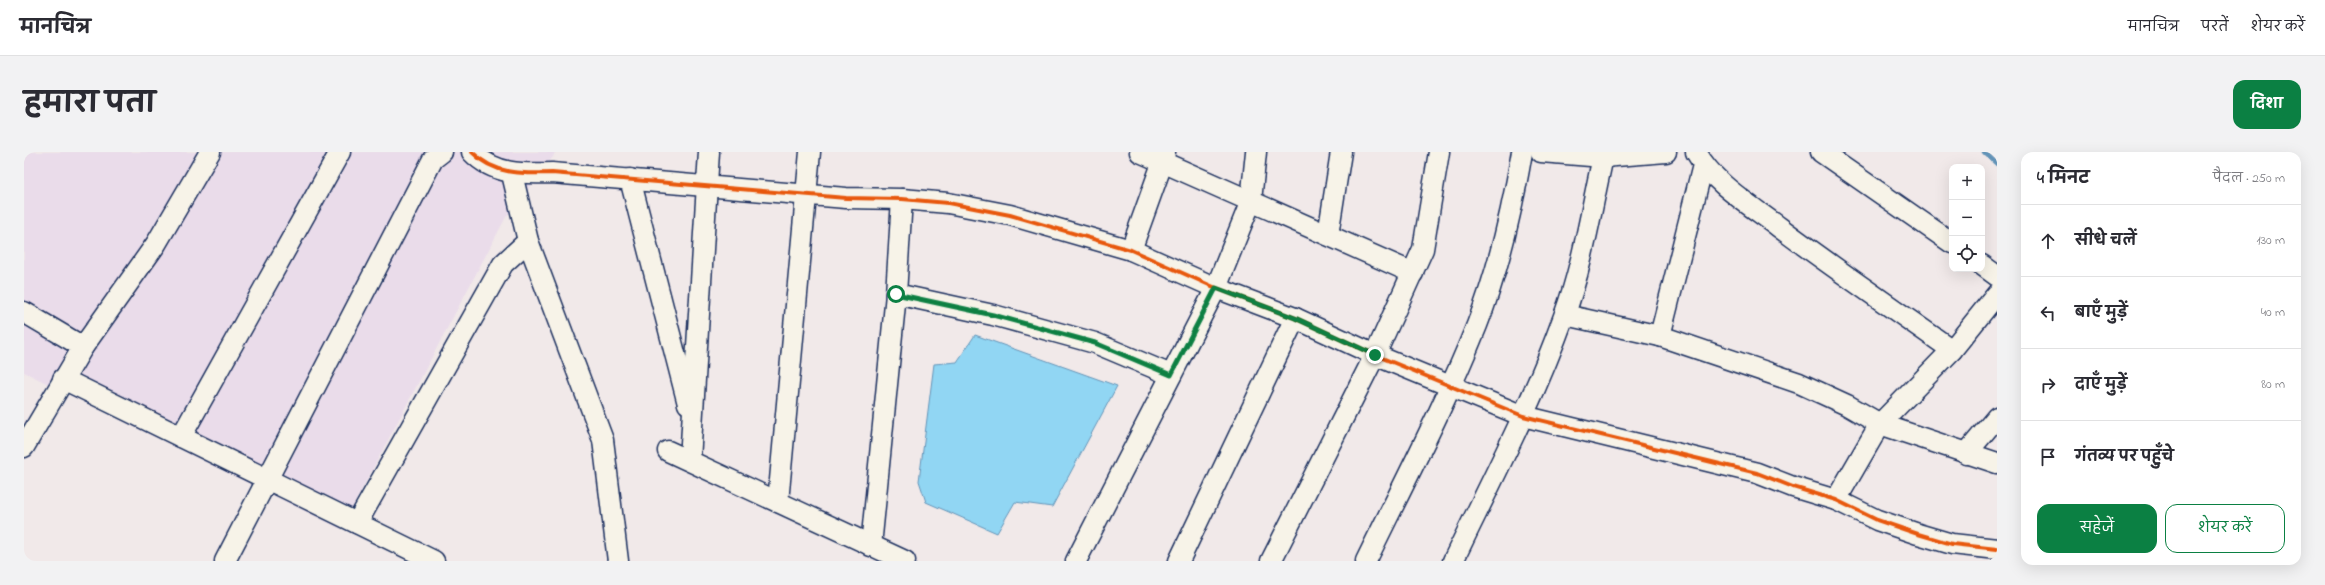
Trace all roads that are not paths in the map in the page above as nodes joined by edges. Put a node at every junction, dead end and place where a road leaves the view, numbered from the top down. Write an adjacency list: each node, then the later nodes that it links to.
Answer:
1 (210, 152): 38 (street)
2 (340, 152): 48 (street)
3 (442, 152): 54 (street)
4 (472, 152): 18 (street)
5 (709, 152): 20 (street)
6 (810, 152): 21 (street)
7 (1140, 152): 15 (street)
8 (1256, 152): 23 (street)
9 (1341, 152): 24 (street)
10 (1440, 152): 29 (street)
11 (1522, 152): 43 (street)
12 (1541, 152): 16 (street)
13 (1666, 152): 16 (street)
14 (1821, 152): 26 (street)
15 (1164, 157): 23 (street); 27 (street)
16 (1602, 157): 35 (street)
17 (1699, 158): 37 (street); 39 (street)
18 (512, 174): 19 (street); 25 (street)
19 (630, 179): 20 (street); 46 (street)
20 (708, 186): 21 (street); 46 (street)
21 (806, 194): 22 (street); 56 (street)
22 (902, 199): 27 (street); 32 (street)
23 (1251, 201): 24 (street); 31 (street)
24 (1328, 235): 29 (street)
25 (528, 241): 57 (street); 62 (street)
26 (1949, 241)
27 (1131, 250): 31 (street)
28 (1985, 267): 30 (street)
29 (1413, 273): 40 (street)
30 (1997, 276)
31 (1216, 288): 36 (street); 41 (street)
32 (896, 294): 41 (street); 58 (street)
33 (1997, 294): 39 (street)
34 (24, 312): 38 (street)
35 (1564, 315): 37 (street); 44 (street)
36 (1295, 318): 40 (street); 65 (street)
37 (1660, 336): 47 (street)
38 (84, 347): 42 (street)
39 (1952, 350): 47 (street)
40 (1375, 355): 43 (street); 66 (street)
41 (1171, 375): 64 (street)
42 (63, 379): 48 (street); 49 (street)
43 (1450, 385): 44 (street); 67 (street)
44 (1523, 416): 55 (street); 68 (street)
45 (1997, 417): 51 (street)
46 (692, 422): 52 (street)
47 (1880, 424): 51 (street); 55 (street)
48 (181, 437): 54 (street)
49 (24, 447)
50 (668, 451): 52 (street)
51 (1966, 454): 53 (street)
52 (690, 460): 56 (street)
53 (1997, 464)
54 (266, 479): 57 (street); 60 (street)
55 (1836, 500): 59 (street)
56 (778, 502): 58 (street)
57 (357, 523): 61 (street)
58 (872, 546): 63 (street)
59 (1997, 549)
60 (224, 561)
61 (434, 561)
62 (618, 561)
63 (905, 561)
64 (1076, 561)
65 (1179, 561)
66 (1271, 561)
67 (1366, 561)
68 (1453, 561)

